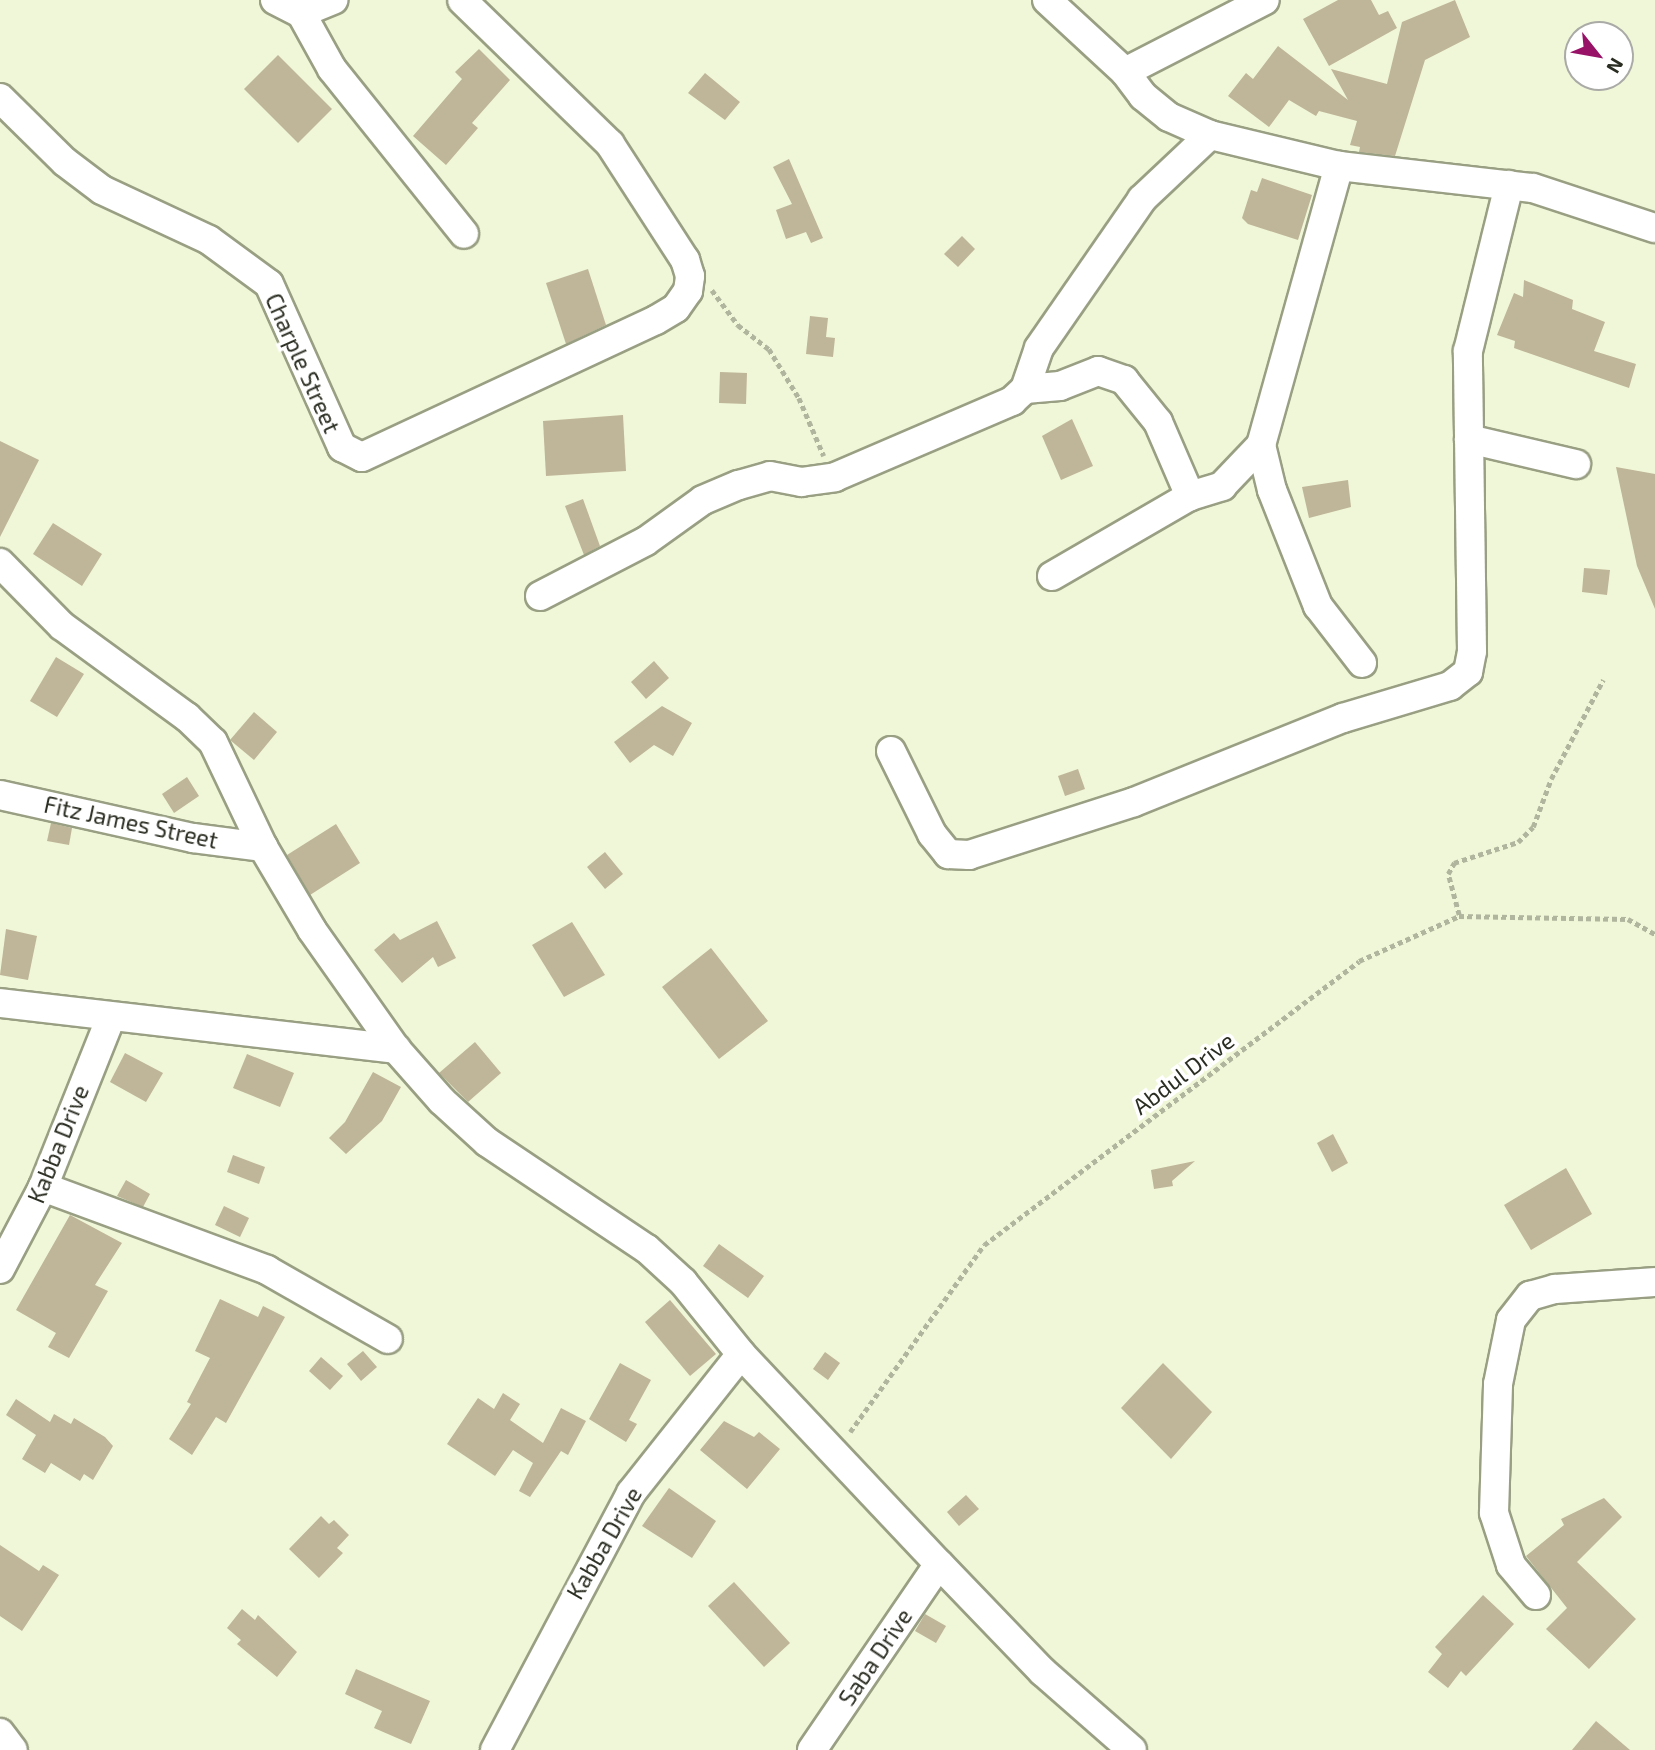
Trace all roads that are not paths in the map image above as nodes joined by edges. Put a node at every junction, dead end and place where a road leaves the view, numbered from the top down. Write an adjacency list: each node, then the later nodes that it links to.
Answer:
1 (275, 0): 6 (street)
2 (334, 0): 6 (street)
3 (462, 0): 8 (street, Charple Street)
4 (1047, 0): 7 (street)
5 (1265, 0): 7 (street)
6 (301, 13): 13 (street)
7 (1125, 72): 9 (street)
8 (0, 98)
9 (1210, 135): 10 (street); 14 (street)
10 (1339, 166): 11 (street); 16 (street)
11 (1509, 185): 12 (street); 15 (street)
12 (1655, 228)
13 (464, 234)
14 (1025, 389): 18 (street); 21 (street)
15 (1469, 439): 17 (street); 23 (street)
16 (1261, 446): 18 (street); 22 (street)
17 (1576, 464)
18 (1190, 496): 20 (street)
19 (0, 563): 25 (street)
20 (1052, 576)
21 (540, 596)
22 (1362, 663)
23 (891, 751)
24 (0, 795): 25 (street, Fitz James Street)
25 (263, 847): 28 (street)
26 (0, 1003): 27 (street)
27 (111, 1017): 28 (street); 29 (street, Kabba Drive)
28 (396, 1049): 33 (street)
29 (43, 1187): 30 (street, Kabba Drive); 32 (street)
30 (0, 1269)
31 (1655, 1282): 35 (street)
32 (388, 1339)
33 (741, 1354): 34 (street); 38 (street, Kabba Drive)
34 (939, 1564): 39 (street, Saba Drive); 40 (street)
35 (1536, 1595)
36 (0, 1733): 37 (street)
37 (13, 1750)
38 (495, 1750)
39 (812, 1750)
40 (1132, 1750)

